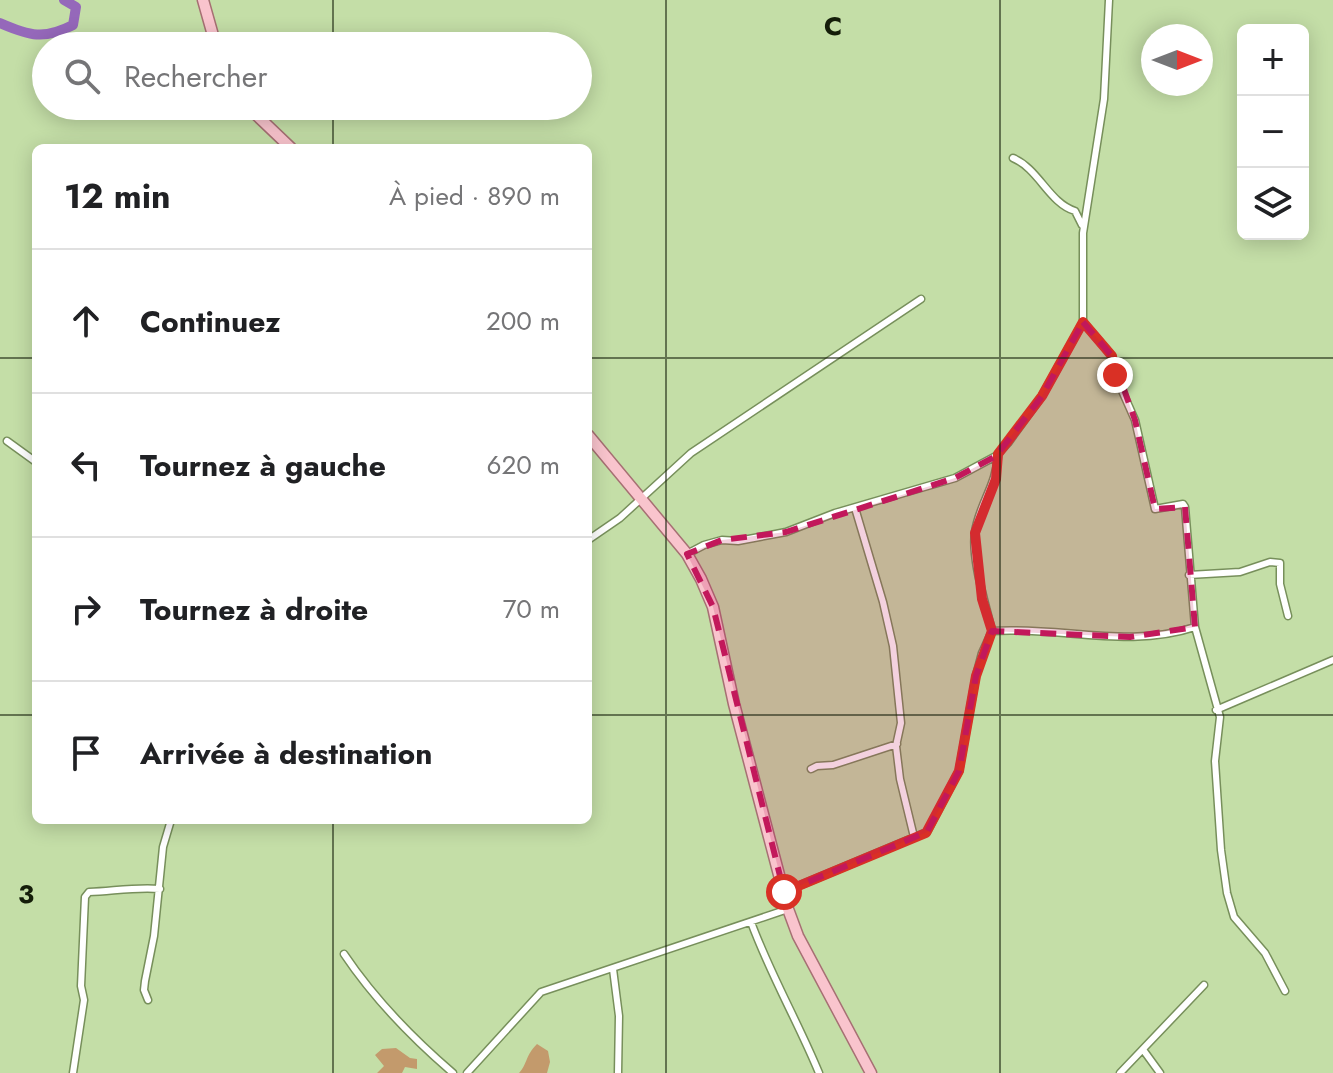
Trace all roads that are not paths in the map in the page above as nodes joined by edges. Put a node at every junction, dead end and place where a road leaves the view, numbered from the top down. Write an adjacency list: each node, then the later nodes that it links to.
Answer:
1 (203, 0): 3 (main road)
2 (1109, 0): 7 (street)
3 (212, 32)
4 (262, 120): 5 (main road)
5 (287, 144)
6 (1013, 158): 7 (street)
7 (1083, 228): 9 (street)
8 (921, 299): 14 (street)
9 (1083, 322): 12 (street); 18 (street)
10 (592, 440): 14 (main road)
11 (7, 441): 13 (street)
12 (998, 454): 15 (street); 21 (street)
13 (32, 459)
14 (641, 498): 16 (street); 17 (main road)
15 (855, 508): 17 (street); 24 (street)
16 (592, 537)
17 (687, 554): 29 (main road)
18 (1189, 575): 19 (street); 20 (street)
19 (1288, 616)
20 (1195, 627): 21 (street); 23 (street)
21 (992, 631): 27 (street)
22 (1333, 660): 23 (street)
23 (1216, 710): 35 (street)
24 (897, 744): 25 (street); 27 (street)
25 (811, 769)
26 (170, 824): 28 (street)
27 (914, 837): 29 (street)
28 (160, 889): 36 (street); 38 (street)
29 (784, 892): 30 (main road)
30 (788, 909): 31 (street); 43 (main road)
31 (751, 922): 33 (street); 42 (street)
32 (344, 954): 39 (street)
33 (613, 969): 40 (street); 41 (street)
34 (1204, 985): 37 (street)
35 (1285, 991)
36 (148, 1000)
37 (1144, 1051): 44 (street); 45 (street)
38 (73, 1073)
39 (453, 1073)
40 (467, 1073)
41 (618, 1073)
42 (819, 1073)
43 (871, 1073)
44 (1120, 1073)
45 (1160, 1073)

